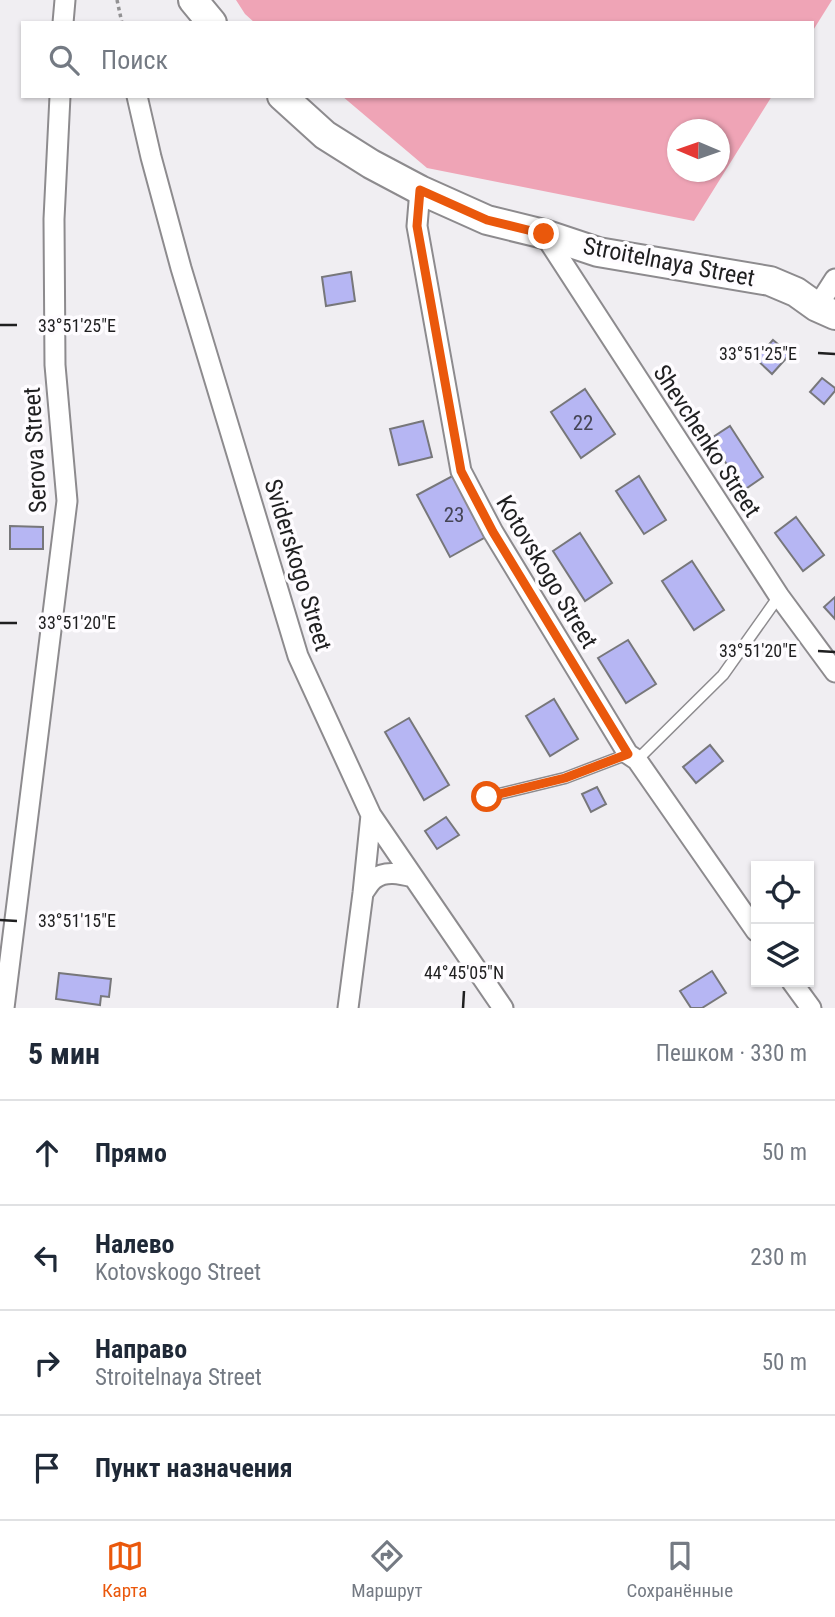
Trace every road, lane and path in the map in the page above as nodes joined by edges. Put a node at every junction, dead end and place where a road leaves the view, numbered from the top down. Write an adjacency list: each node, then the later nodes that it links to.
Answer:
1 (65, 0): 4 (street)
2 (117, 0): 5 (path)
3 (193, 0): 6 (main road)
4 (64, 21)
5 (122, 21)
6 (210, 21)
7 (60, 98): 23 (street, Serova Street)
8 (137, 98): 18 (street, Sviderskogo Street)
9 (284, 98): 10 (main road, Stroitelnaya Street)
10 (420, 190): 11 (main road, Stroitelnaya Street); 16 (street, Kotovskogo Street)
11 (544, 234): 13 (main road, Stroitelnaya Street); 14 (street, Shevchenko Street)
12 (835, 279): 13 (street)
13 (826, 311)
14 (779, 596): 15 (street, Shevchenko Street); 16 (lane)
15 (835, 672)
16 (632, 757): 17 (lane); 21 (street, Kotovskogo Street)
17 (487, 797)
18 (371, 815): 19 (street, Sviderskogo Street); 20 (street)
19 (413, 877): 20 (street); 25 (street, Sviderskogo Street)
20 (363, 893): 24 (street)
21 (751, 924)
22 (796, 987): 26 (street)
23 (4, 1008)
24 (348, 1008)
25 (503, 1008)
26 (811, 1008)

